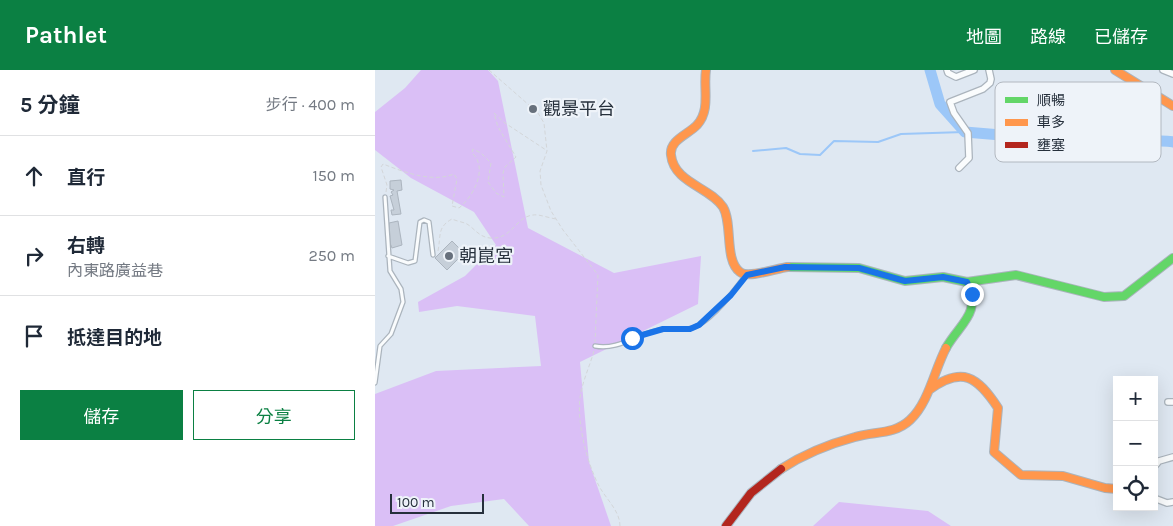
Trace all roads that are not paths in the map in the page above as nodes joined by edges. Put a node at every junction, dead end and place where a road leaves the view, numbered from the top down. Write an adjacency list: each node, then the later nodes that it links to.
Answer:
1 (706, 70): 16 (street)
2 (947, 70): 3 (street)
3 (974, 70)
4 (989, 70): 11 (street)
5 (1115, 70): 8 (street)
6 (1163, 70): 7 (street)
7 (1173, 74)
8 (1135, 82)
9 (1161, 100): 10 (street)
10 (1173, 106)
11 (959, 168)
12 (385, 197): 14 (lane)
13 (433, 255): 14 (lane)
14 (388, 256): 19 (lane)
15 (1173, 258): 17 (street)
16 (747, 275): 17 (street); 18 (lane)
17 (967, 282): 20 (street)
18 (595, 346)
19 (375, 382)
20 (929, 390): 23 (street); 26 (street)
21 (1173, 456): 22 (street)
22 (1155, 466)
23 (1113, 488)
24 (1158, 500): 25 (street)
25 (1173, 502)
26 (726, 526)

